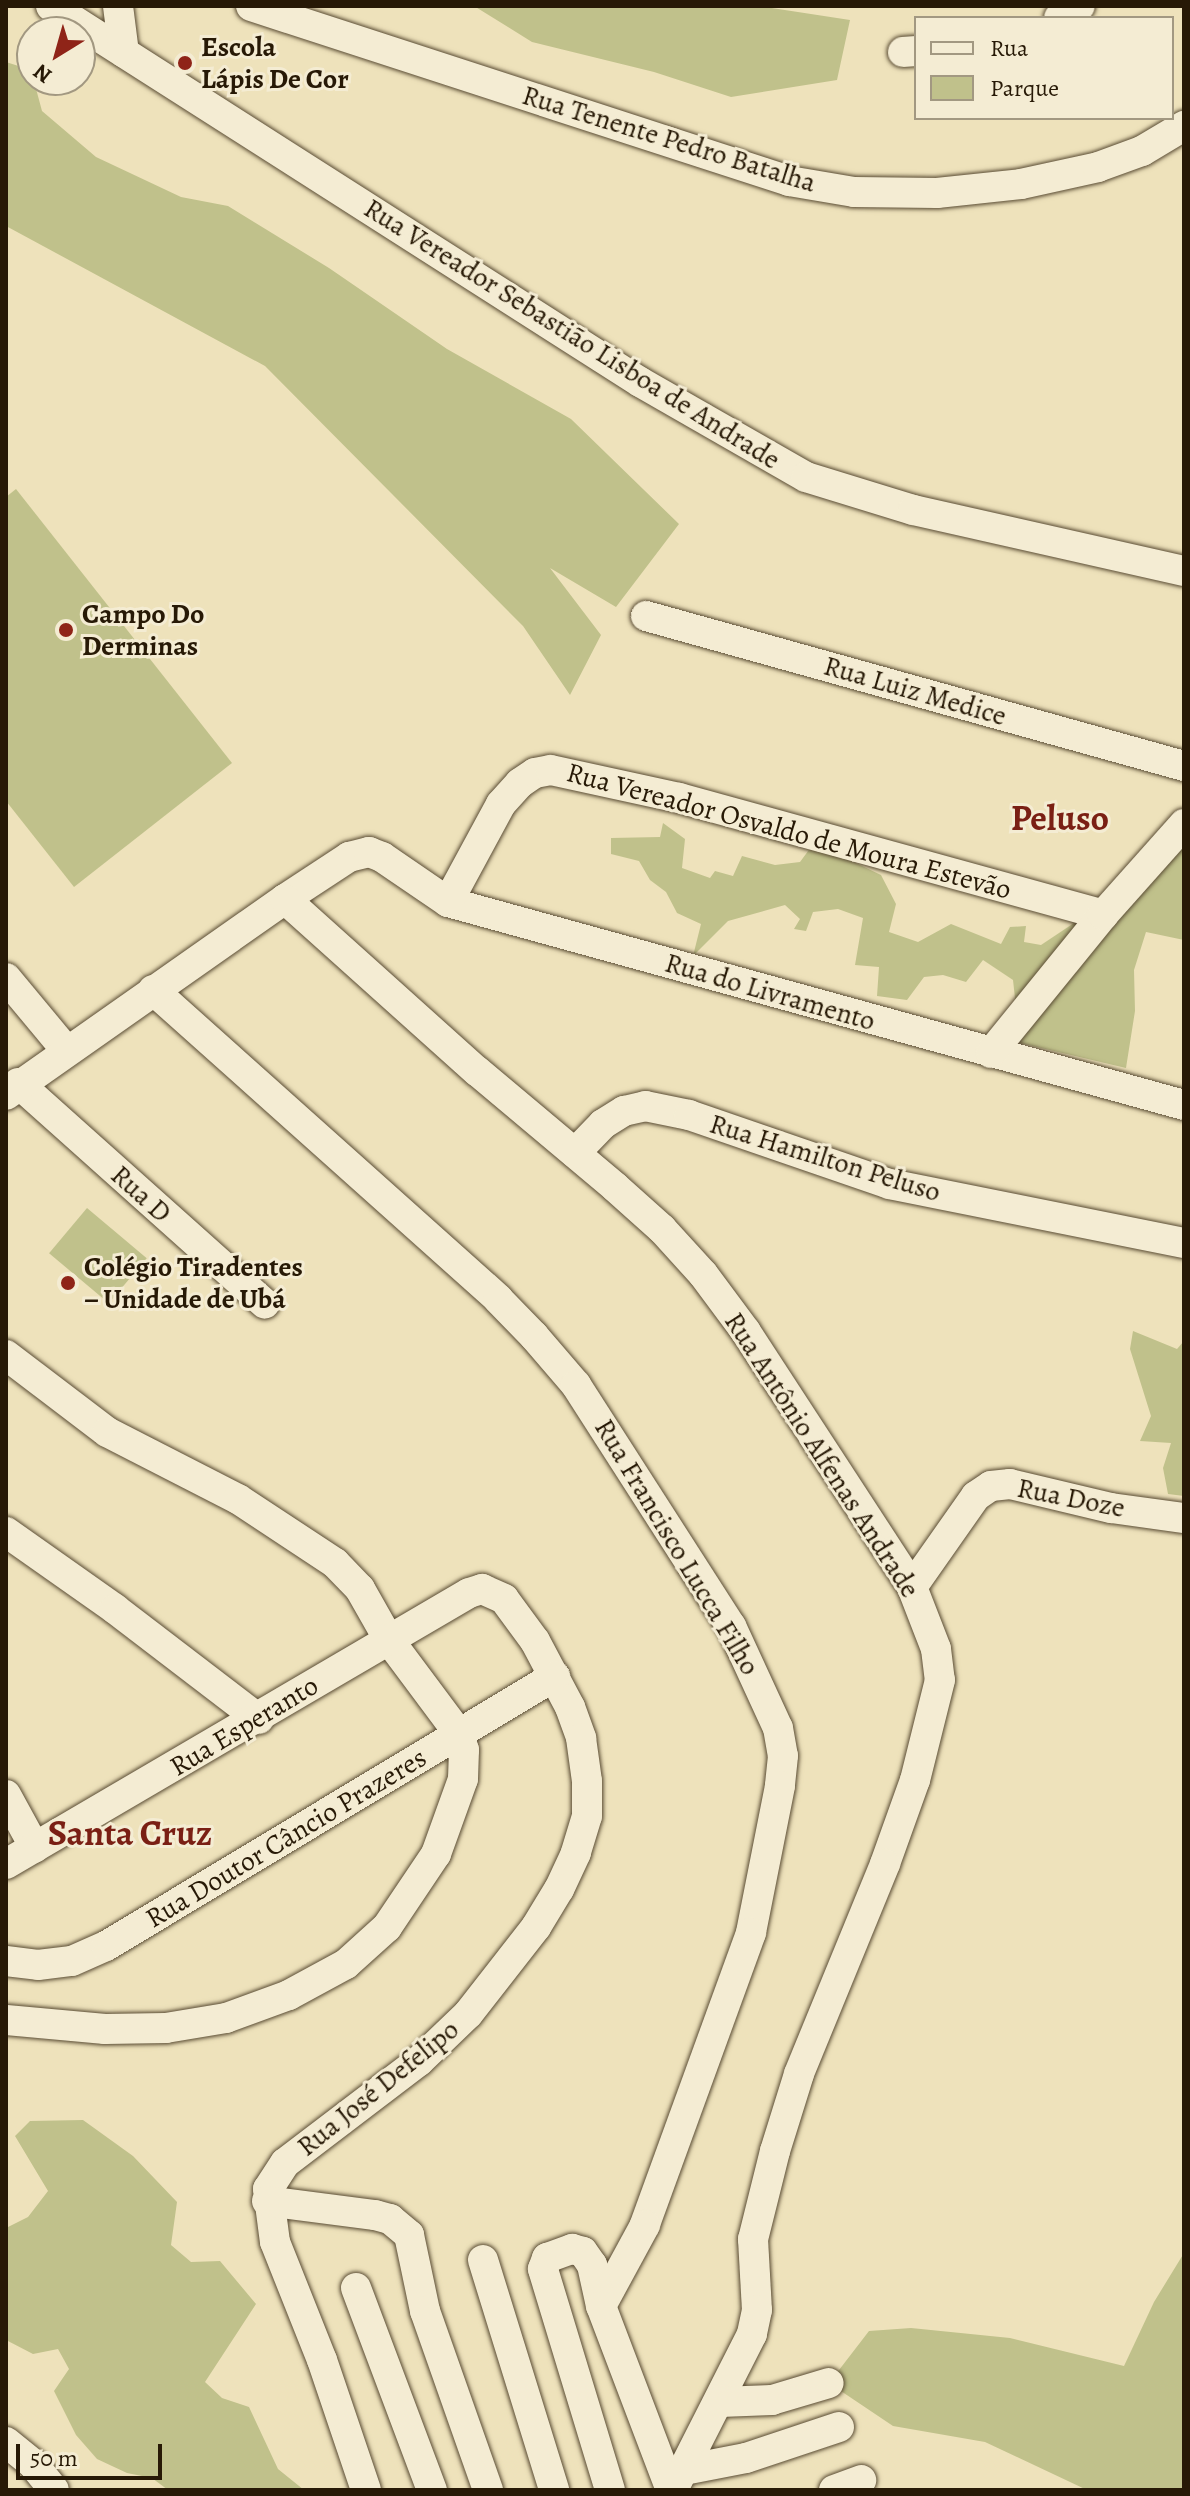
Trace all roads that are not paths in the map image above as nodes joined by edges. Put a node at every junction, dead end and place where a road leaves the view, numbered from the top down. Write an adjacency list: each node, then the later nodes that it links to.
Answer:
1 (51, 6): 6 (street, Rua Vereador Sebastião Lisboa de Andrade)
2 (118, 6): 6 (street)
3 (251, 6): 7 (street, Rua Tenente Pedro Batalha)
4 (1080, 6): 5 (street)
5 (1062, 16)
6 (124, 53): 8 (street, Rua Vereador Sebastião Lisboa de Andrade)
7 (1184, 126)
8 (1184, 571)
9 (646, 616): 10 (street, Rua Luiz Medice)
10 (1184, 766)
11 (1184, 824): 14 (street)
12 (285, 899): 13 (street, Rua do Livramento); 16 (street); 21 (street, Rua Antônio Alfenas Andrade)
13 (448, 902): 14 (street, Rua Vereador Osvaldo de Moura Estevão); 18 (street, Rua do Livramento)
14 (1103, 915): 18 (street)
15 (6, 978): 17 (street)
16 (153, 990): 17 (street); 41 (street, Rua Francisco Lucca Filho)
17 (66, 1050): 19 (street)
18 (991, 1053): 20 (street, Rua do Livramento)
19 (12, 1089): 23 (street, Rua D)
20 (1184, 1105)
21 (575, 1153): 22 (street, Rua Hamilton Peluso); 27 (street, Rua Antônio Alfenas Andrade)
22 (1184, 1243)
23 (265, 1304)
24 (6, 1355): 29 (street)
25 (1184, 1518): 27 (street, Rua Doze)
26 (6, 1532): 31 (street)
27 (912, 1587): 43 (street, Rua Antônio Alfenas Andrade)
28 (482, 1589): 29 (street, Rua Esperanto); 30 (street, Rua José Defelipo)
29 (389, 1640): 31 (street, Rua Esperanto); 32 (street)
30 (555, 1676): 32 (street, Rua Doutor Câncio Prazeres); 38 (street, Rua José Defelipo)
31 (259, 1719): 34 (street, Rua Esperanto)
32 (459, 1734): 36 (street, Rua Doutor Câncio Prazeres); 37 (street)
33 (6, 1795): 34 (street)
34 (35, 1848): 35 (street, Rua Esperanto)
35 (6, 1864)
36 (6, 1961)
37 (6, 2020)
38 (267, 2201): 48 (street); 50 (street)
39 (483, 2260): 51 (street)
40 (356, 2288): 49 (street)
41 (601, 2306): 46 (street); 52 (street)
42 (829, 2383): 43 (street)
43 (720, 2402): 46 (street, Rua Antônio Alfenas Andrade)
44 (839, 2427): 46 (street)
45 (6, 2442): 47 (street)
46 (676, 2483)
47 (54, 2490)
48 (366, 2490)
49 (432, 2490)
50 (488, 2490)
51 (554, 2490)
52 (610, 2490)

